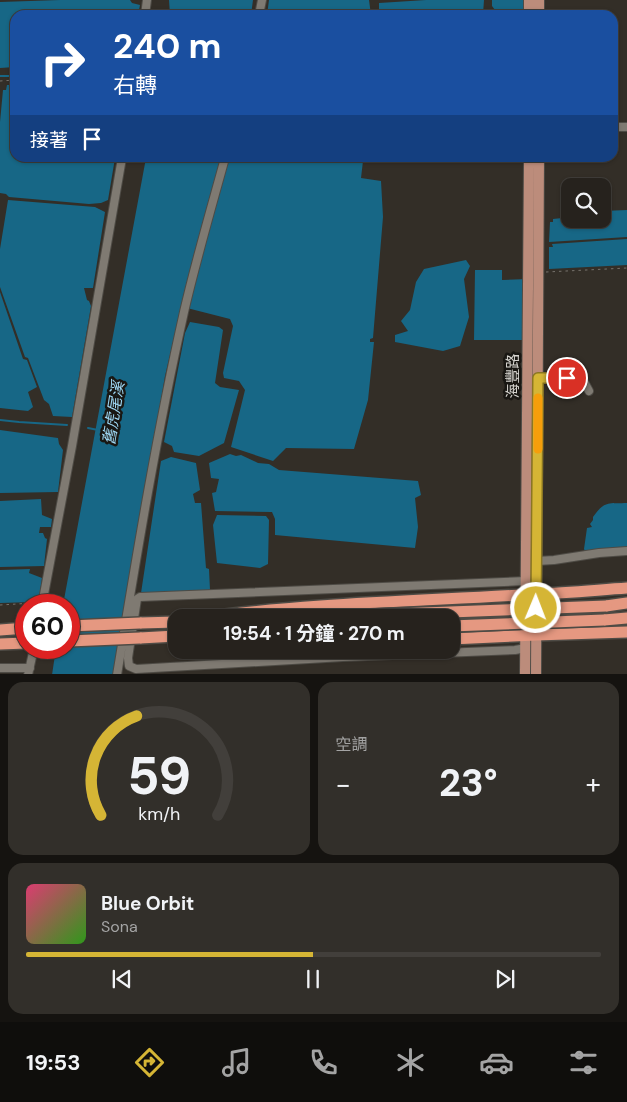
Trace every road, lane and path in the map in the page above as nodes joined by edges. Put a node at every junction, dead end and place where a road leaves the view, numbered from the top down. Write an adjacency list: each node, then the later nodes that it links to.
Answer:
1 (121, 162): 13 (street)
2 (224, 162): 36 (street)
3 (529, 162): 11 (main road, 海豐路)
4 (539, 162): 6 (main road, 海豐路)
5 (627, 268): 6 (path)
6 (538, 272): 7 (main road, 海豐路)
7 (538, 378): 8 (street); 10 (main road, 海豐路)
8 (589, 391)
9 (627, 551): 10 (street)
10 (537, 561): 14 (main road, 海豐路)
11 (526, 581): 14 (main road, 海豐路); 33 (street)
12 (627, 588): 14 (highway)
13 (44, 594)
14 (531, 595): 18 (highway); 27 (main road)
15 (627, 603): 19 (highway, bridge)
16 (0, 605): 17 (path)
17 (15, 605)
18 (271, 609)
19 (460, 612)
20 (627, 618): 23 (highway, bridge)
21 (168, 622): 22 (highway, bridge)
22 (80, 626)
23 (460, 626)
24 (15, 629): 25 (highway)
25 (0, 630)
26 (627, 632): 27 (highway)
27 (530, 635): 29 (highway); 33 (main road); 38 (main road)
28 (168, 637): 30 (highway, bridge)
29 (460, 639)
30 (80, 641)
31 (0, 644): 32 (highway)
32 (15, 645)
33 (526, 648): 37 (main road)
34 (0, 668): 35 (street)
35 (29, 671)
36 (117, 674)
37 (526, 674)
38 (536, 674)

